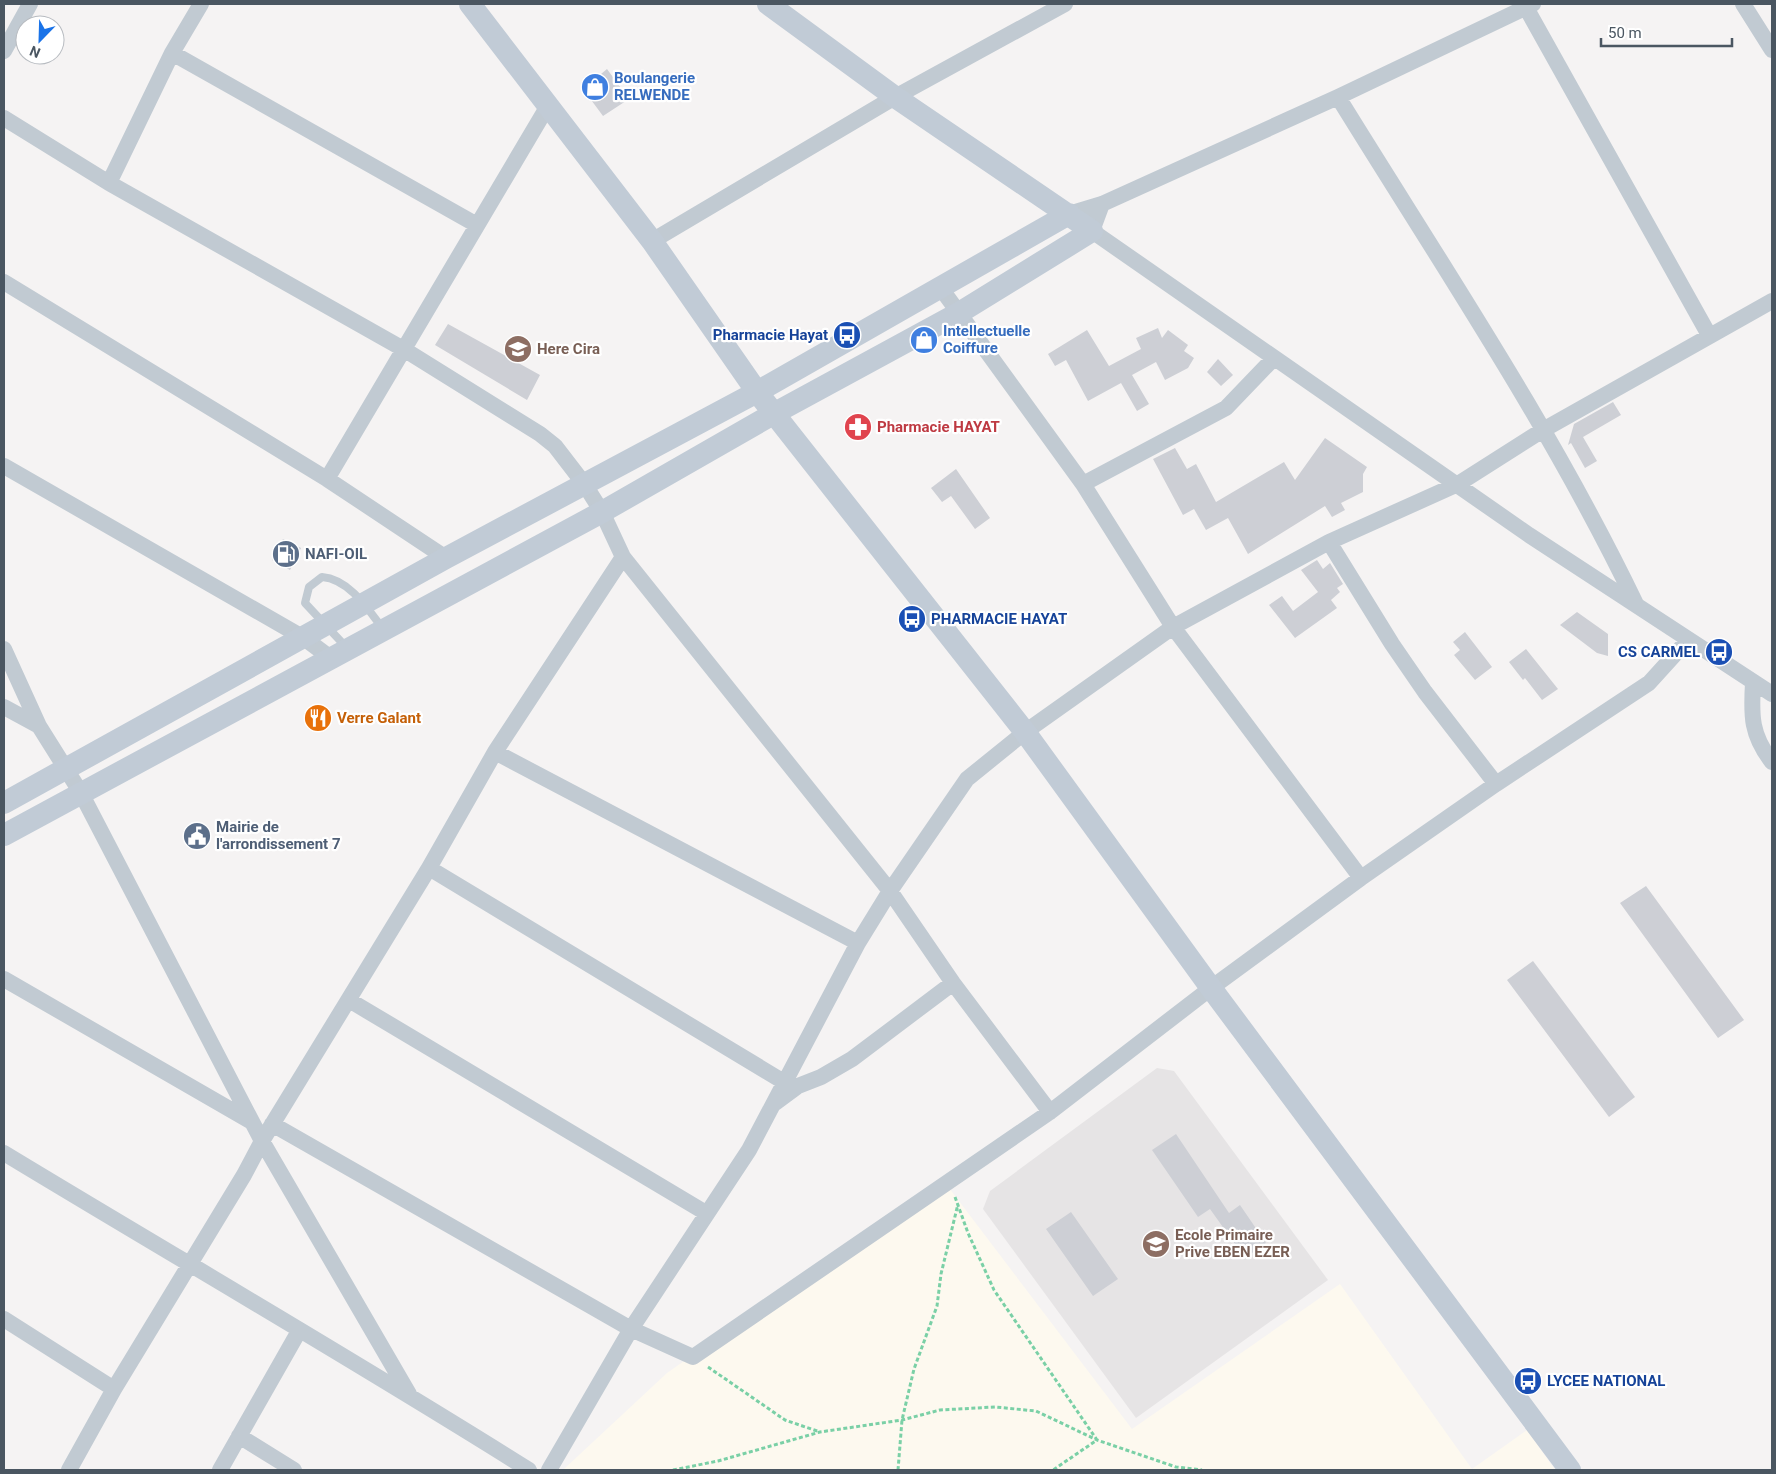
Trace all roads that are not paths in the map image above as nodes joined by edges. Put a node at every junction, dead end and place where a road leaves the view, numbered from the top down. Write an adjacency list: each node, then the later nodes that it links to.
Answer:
1 (30, 4): 9 (street)
2 (201, 4): 10 (street)
3 (470, 4): 13 (street)
4 (768, 4): 11 (street)
5 (1064, 4): 11 (street)
6 (1743, 4): 8 (street)
7 (1528, 5): 12 (street); 25 (street)
8 (1772, 50)
9 (4, 51)
10 (172, 53): 15 (street); 18 (street)
11 (895, 97): 17 (street); 20 (street)
12 (1338, 97): 16 (street); 30 (street)
13 (549, 104): 18 (street); 20 (street)
14 (4, 118): 15 (street)
15 (109, 183): 26 (street)
16 (1102, 204): 17 (street); 19 (street)
17 (1069, 214): 19 (street); 22 (street)
18 (477, 225): 26 (street)
19 (1092, 231): 24 (street); 27 (street)
20 (652, 241): 28 (street)
21 (4, 282): 32 (street)
22 (940, 287): 24 (street); 28 (street)
23 (1772, 301): 25 (street)
24 (958, 313): 29 (street); 33 (street)
25 (1709, 335): 30 (street)
26 (405, 350): 32 (street); 35 (street)
27 (1273, 359): 33 (street); 34 (street)
28 (757, 392): 29 (street); 35 (street)
29 (775, 413): 36 (street); 53 (street)
30 (1543, 430): 34 (street); 41 (street)
31 (4, 466): 45 (street)
32 (327, 479): 39 (street)
33 (1083, 484): 43 (street)
34 (1458, 484): 37 (street); 41 (street)
35 (585, 485): 36 (street); 39 (street)
36 (602, 512): 38 (street); 44 (street)
37 (1329, 542): 43 (street); 57 (street)
38 (623, 556): 54 (street); 63 (street)
39 (446, 558): 40 (street)
40 (365, 604): 42 (street); 42 (lane); 44 (lane)
41 (1636, 604): 46 (street)
42 (325, 626): 45 (street); 48 (lane)
43 (1173, 626): 53 (street); 62 (street)
44 (384, 631): 48 (street)
45 (304, 638): 48 (street); 56 (street)
46 (1688, 640): 49 (street); 57 (street)
47 (4, 649): 52 (street)
48 (341, 654): 58 (street)
49 (1754, 683): 50 (street); 55 (street)
50 (1772, 694)
51 (4, 707): 52 (street)
52 (40, 726): 56 (street)
53 (1025, 732): 63 (street); 67 (street)
54 (495, 752): 61 (street); 64 (street)
55 (1772, 762)
56 (65, 770): 58 (street); 59 (street)
57 (1496, 784): 62 (street)
58 (81, 793): 60 (street); 72 (street)
59 (4, 803)
60 (4, 835)
61 (429, 868): 68 (street); 69 (street)
62 (1360, 878): 67 (street)
63 (890, 891): 64 (street); 66 (street)
64 (858, 943): 69 (street)
65 (4, 980): 72 (street)
66 (953, 983): 70 (street); 71 (street)
67 (1211, 988): 71 (street); 89 (street)
68 (349, 1000): 73 (street); 76 (street)
69 (784, 1082): 70 (street)
70 (773, 1105): 76 (street)
71 (1050, 1112): 79 (street)
72 (252, 1122): 74 (street)
73 (272, 1124): 74 (street); 79 (street)
74 (262, 1141): 77 (street); 82 (street)
75 (4, 1153): 77 (street)
76 (706, 1213): 79 (street)
77 (189, 1265): 80 (street); 81 (street)
78 (4, 1319): 81 (street)
79 (631, 1329): 88 (street)
80 (299, 1331): 82 (street); 83 (street)
81 (114, 1389): 84 (street)
82 (409, 1394): 87 (street)
83 (239, 1436): 85 (street); 86 (street)
84 (69, 1470)
85 (220, 1470)
86 (294, 1470)
87 (529, 1470)
88 (550, 1470)
89 (1570, 1470)

